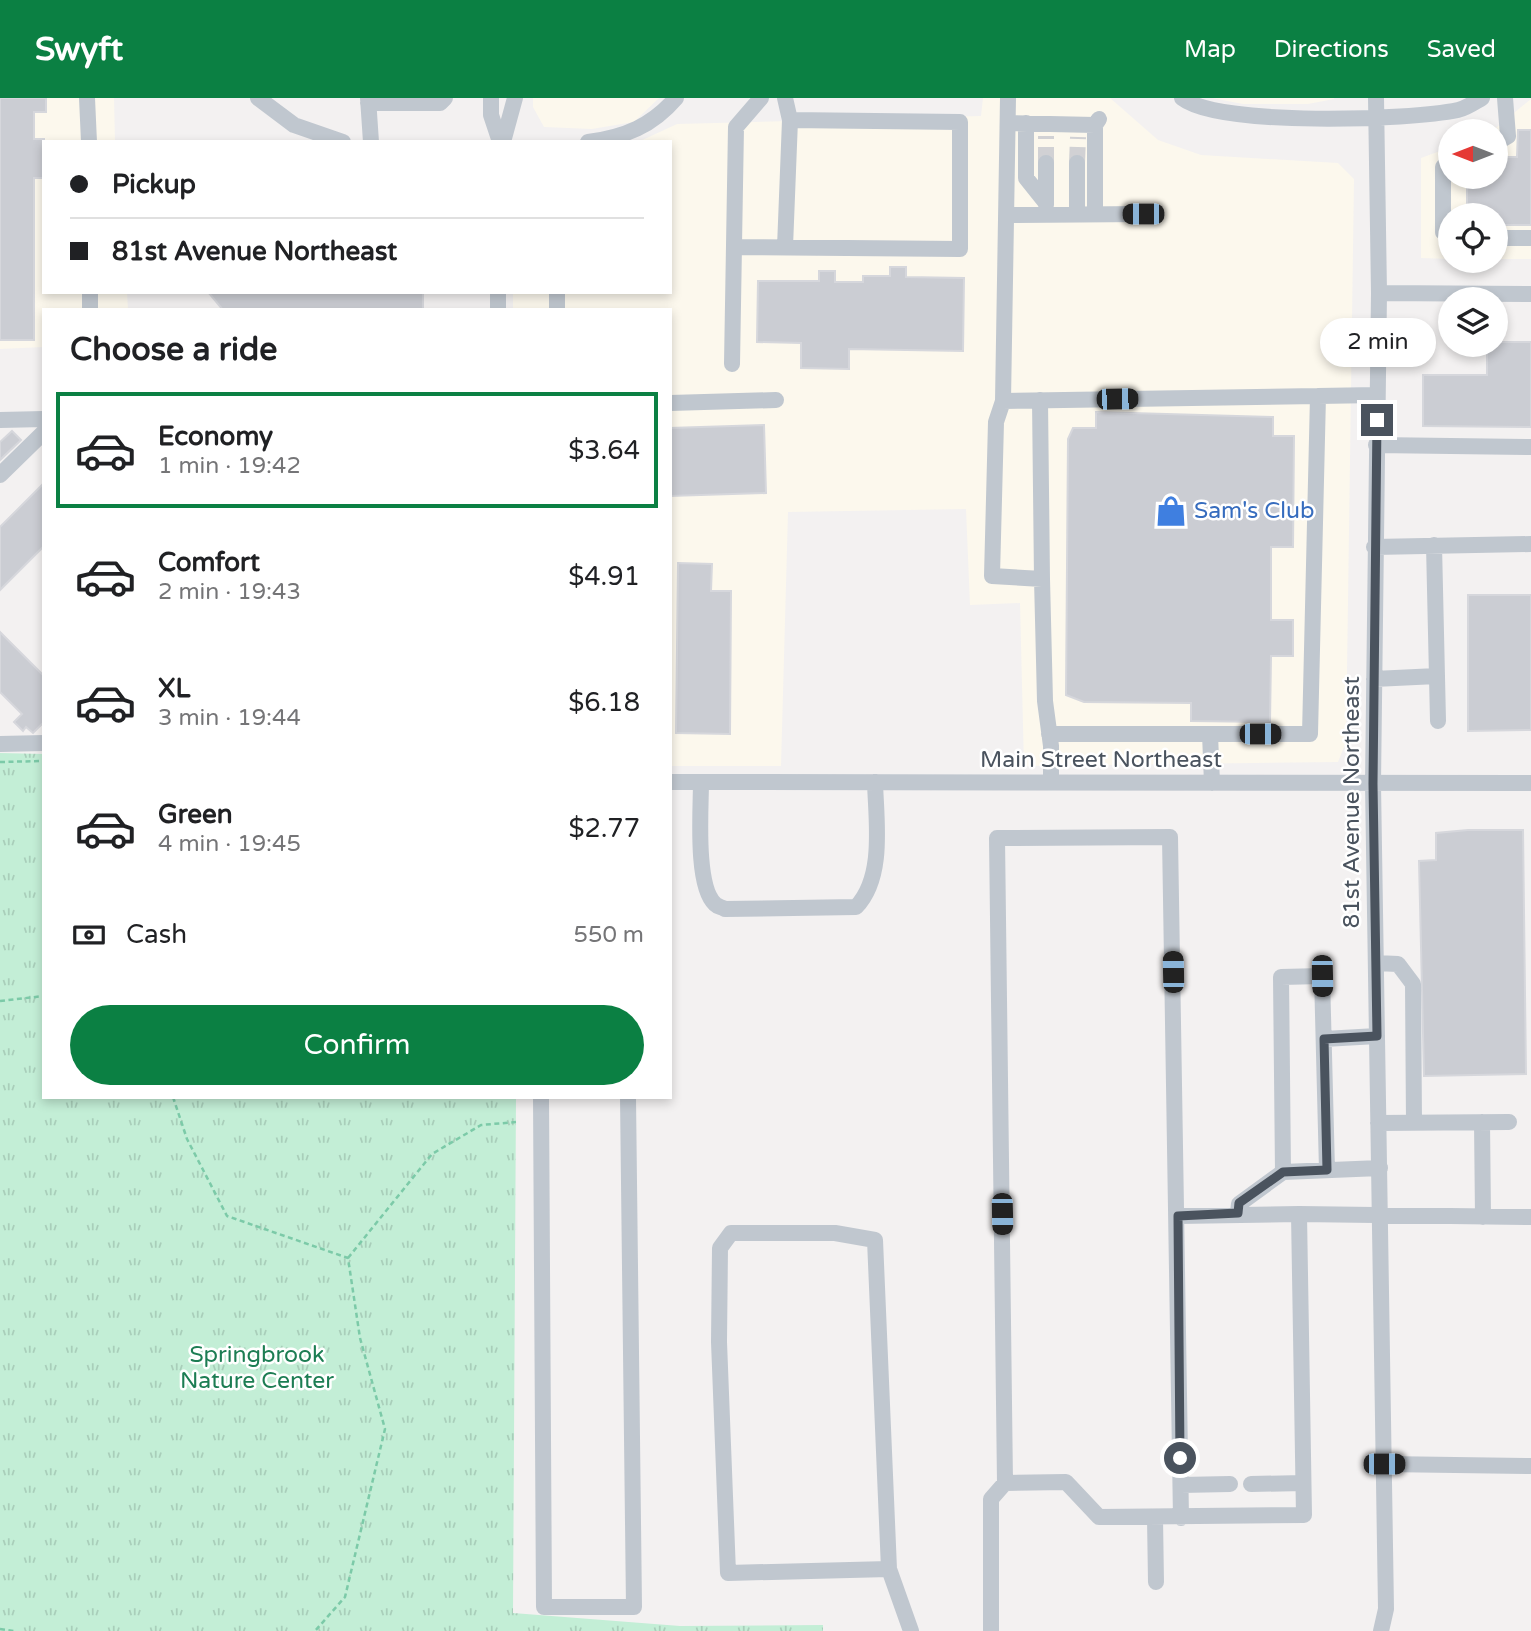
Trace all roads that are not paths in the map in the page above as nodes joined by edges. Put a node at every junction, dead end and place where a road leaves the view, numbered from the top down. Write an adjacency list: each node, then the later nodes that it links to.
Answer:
1 (87, 98): 22 (street)
2 (258, 98): 20 (street)
3 (445, 98): 14 (street)
4 (492, 98): 26 (street)
5 (515, 98): 27 (street)
6 (676, 98): 21 (street)
7 (761, 98): 38 (street)
8 (785, 98): 17 (street)
9 (1008, 98): 18 (street)
10 (1182, 98): 15 (street)
11 (1376, 98): 15 (street, 81st Avenue Northeast)
12 (1482, 98): 15 (street)
13 (1505, 98): 16 (street)
14 (368, 100): 25 (street)
15 (1375, 117): 40 (street, 81st Avenue Northeast)
16 (1507, 119)
17 (790, 120): 39 (street); 39 (street)
18 (1008, 123): 19 (street); 35 (street)
19 (1026, 123): 31 (street); 33 (street)
20 (294, 125): 23 (street); 24 (street)
21 (642, 135): 28 (street)
22 (89, 140)
23 (290, 140)
24 (337, 140)
25 (371, 140)
26 (501, 140)
27 (503, 140)
28 (598, 140)
29 (1046, 163): 31 (street)
30 (1077, 163): 32 (street)
31 (1045, 209): 32 (street); 35 (street)
32 (1077, 214): 33 (street)
33 (1095, 214): 34 (street)
34 (1143, 214)
35 (1006, 215): 47 (street)
36 (1508, 238): 37 (street)
37 (1531, 238)
38 (734, 247): 39 (street); 42 (street)
39 (785, 247)
40 (1379, 293): 41 (street); 43 (street, 81st Avenue Northeast)
41 (1531, 294)
42 (732, 364)
43 (1377, 395): 44 (street); 52 (street, 81st Avenue Northeast)
44 (1318, 396): 46 (street); 63 (street)
45 (776, 400): 48 (street)
46 (1040, 400): 47 (street); 58 (street)
47 (1003, 401): 58 (street)
48 (672, 402)
49 (0, 419): 50 (street)
50 (42, 419)
51 (42, 434): 54 (street)
52 (1376, 445): 53 (street); 57 (street, 81st Avenue Northeast)
53 (1531, 447)
54 (0, 475)
55 (1531, 544): 56 (street)
56 (1434, 545): 57 (street); 59 (street)
57 (1374, 547): 60 (street, 81st Avenue Northeast)
58 (1042, 579): 62 (street)
59 (1437, 676): 60 (street); 61 (street)
60 (1374, 679): 72 (street, 81st Avenue Northeast)
61 (1438, 721)
62 (1049, 734): 63 (street); 69 (street)
63 (1210, 734): 70 (street)
64 (3, 741): 65 (street)
65 (42, 743)
66 (672, 782): 67 (street, Main Street Northeast)
67 (701, 782): 68 (street, Main Street Northeast); 68 (street)
68 (875, 782): 69 (street, Main Street Northeast)
69 (1051, 782): 70 (street, Main Street Northeast)
70 (1212, 783): 72 (street, Main Street Northeast)
71 (1531, 783): 72 (street, Main Street Northeast)
72 (1373, 784): 73 (street, 81st Avenue Northeast)
73 (1376, 964): 74 (street, 81st Avenue Northeast); 81 (street)
74 (1377, 1036): 75 (street); 80 (street, 81st Avenue Northeast)
75 (1324, 1039): 83 (street); 84 (street)
76 (541, 1099): 77 (street)
77 (628, 1099)
78 (1482, 1122): 79 (street); 81 (street); 89 (street)
79 (1509, 1122)
80 (1378, 1123): 81 (street); 82 (street, 81st Avenue Northeast)
81 (1414, 1123)
82 (1380, 1168): 83 (street); 88 (street, 81st Avenue Northeast)
83 (1327, 1170): 84 (street)
84 (1283, 1172): 85 (street)
85 (1238, 1213): 86 (street); 87 (street)
86 (1299, 1214): 88 (street); 94 (street)
87 (1178, 1216): 93 (street); 97 (street)
88 (1381, 1217): 89 (street); 91 (street, 81st Avenue Northeast)
89 (1483, 1217): 90 (street)
90 (1531, 1217)
91 (1384, 1464): 92 (street); 102 (street, 81st Avenue Northeast)
92 (1531, 1466)
93 (1006, 1483): 98 (street); 104 (street)
94 (1303, 1483): 96 (street); 99 (street)
95 (1230, 1484): 97 (street)
96 (1251, 1484)
97 (1181, 1485): 99 (street)
98 (1155, 1518): 99 (street); 101 (street)
99 (1181, 1518)
100 (889, 1569): 100 (street); 103 (street)
101 (1156, 1582)
102 (1384, 1630)
103 (911, 1631)
104 (991, 1631)

